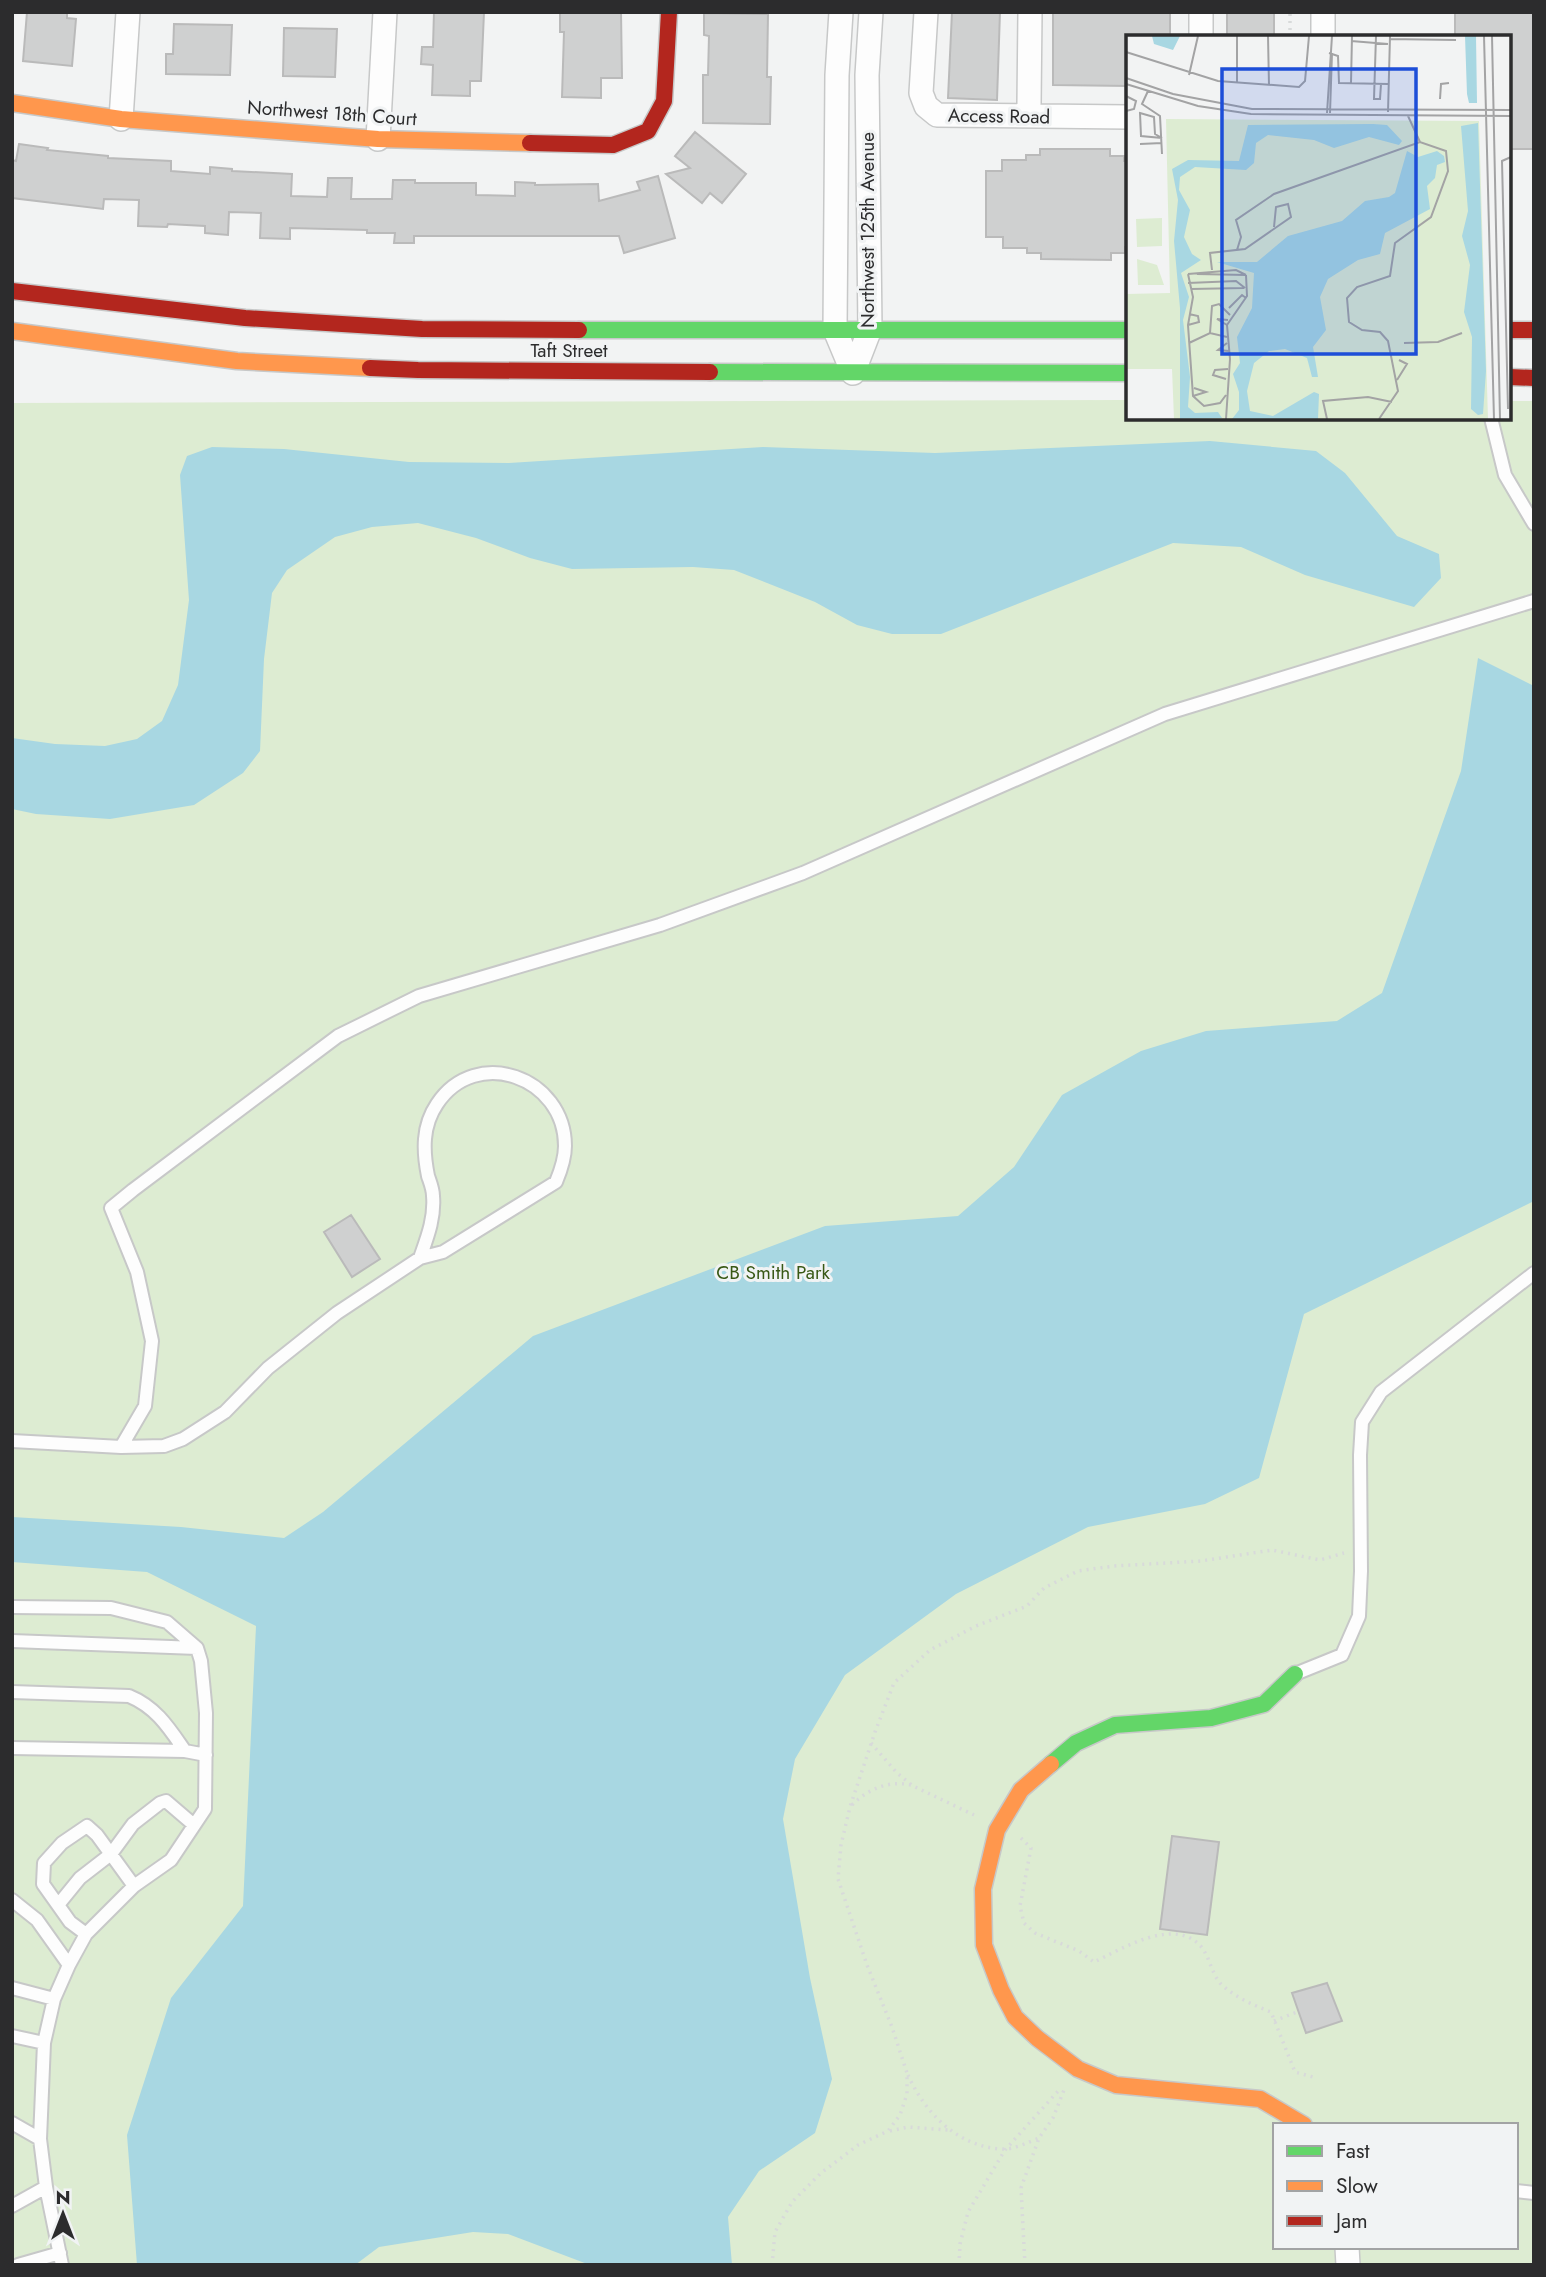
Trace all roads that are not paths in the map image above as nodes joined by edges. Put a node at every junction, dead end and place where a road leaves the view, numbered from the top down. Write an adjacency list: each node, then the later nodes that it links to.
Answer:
1 (128, 12): 15 (street)
2 (385, 12): 16 (street)
3 (669, 12): 16 (street, Northwest 18th Court)
4 (841, 12): 19 (street, Northwest 125th Avenue)
5 (872, 12): 18 (street, Northwest 125th Avenue)
6 (926, 12): 13 (street, Access Road)
7 (1030, 12): 13 (street)
8 (1201, 12): 10 (street)
9 (1322, 12): 11 (street)
10 (1201, 35)
11 (1322, 35)
12 (12, 103): 15 (street, Northwest 18th Court)
13 (1029, 110): 14 (street, Access Road)
14 (1126, 117)
15 (121, 119): 16 (street, Northwest 18th Court)
16 (377, 139)
17 (12, 291): 19 (street, Taft Street)
18 (870, 329): 19 (street, Taft Street); 20 (street, Taft Street); 24 (street, Northwest 125th Avenue)
19 (835, 330): 24 (street, Northwest 125th Avenue)
20 (1126, 330)
21 (1511, 330): 22 (street)
22 (1534, 330)
23 (12, 331): 24 (street, Taft Street)
24 (853, 373): 25 (street, Taft Street)
25 (1126, 373)
26 (1511, 377): 27 (street)
27 (1534, 378)
28 (1491, 420): 29 (lane)
29 (1534, 524)
30 (1534, 601): 34 (lane)
31 (420, 1258): 31 (lane); 34 (lane)
32 (1534, 1273): 38 (lane)
33 (12, 1441): 34 (lane)
34 (121, 1447)
35 (12, 1607): 37 (lane)
36 (12, 1641): 37 (lane)
37 (197, 1648): 42 (lane)
38 (1295, 1674): 55 (street)
39 (12, 1692): 41 (lane)
40 (12, 1748): 41 (lane)
41 (185, 1751): 42 (lane)
42 (206, 1755): 43 (lane)
43 (194, 1825): 44 (lane); 45 (lane)
44 (111, 1854): 45 (lane); 47 (lane); 47 (lane)
45 (134, 1886): 48 (lane)
46 (12, 1900): 49 (lane)
47 (58, 1905): 48 (lane)
48 (86, 1934): 49 (lane)
49 (69, 1965): 51 (lane)
50 (12, 1988): 51 (lane)
51 (54, 1999): 53 (lane)
52 (12, 2036): 53 (lane)
53 (44, 2043): 56 (lane)
54 (12, 2123): 56 (lane)
55 (1301, 2123)
56 (40, 2139): 57 (lane)
57 (46, 2188): 58 (lane); 59 (lane)
58 (12, 2206)
59 (61, 2259): 60 (lane)
60 (18, 2265)

